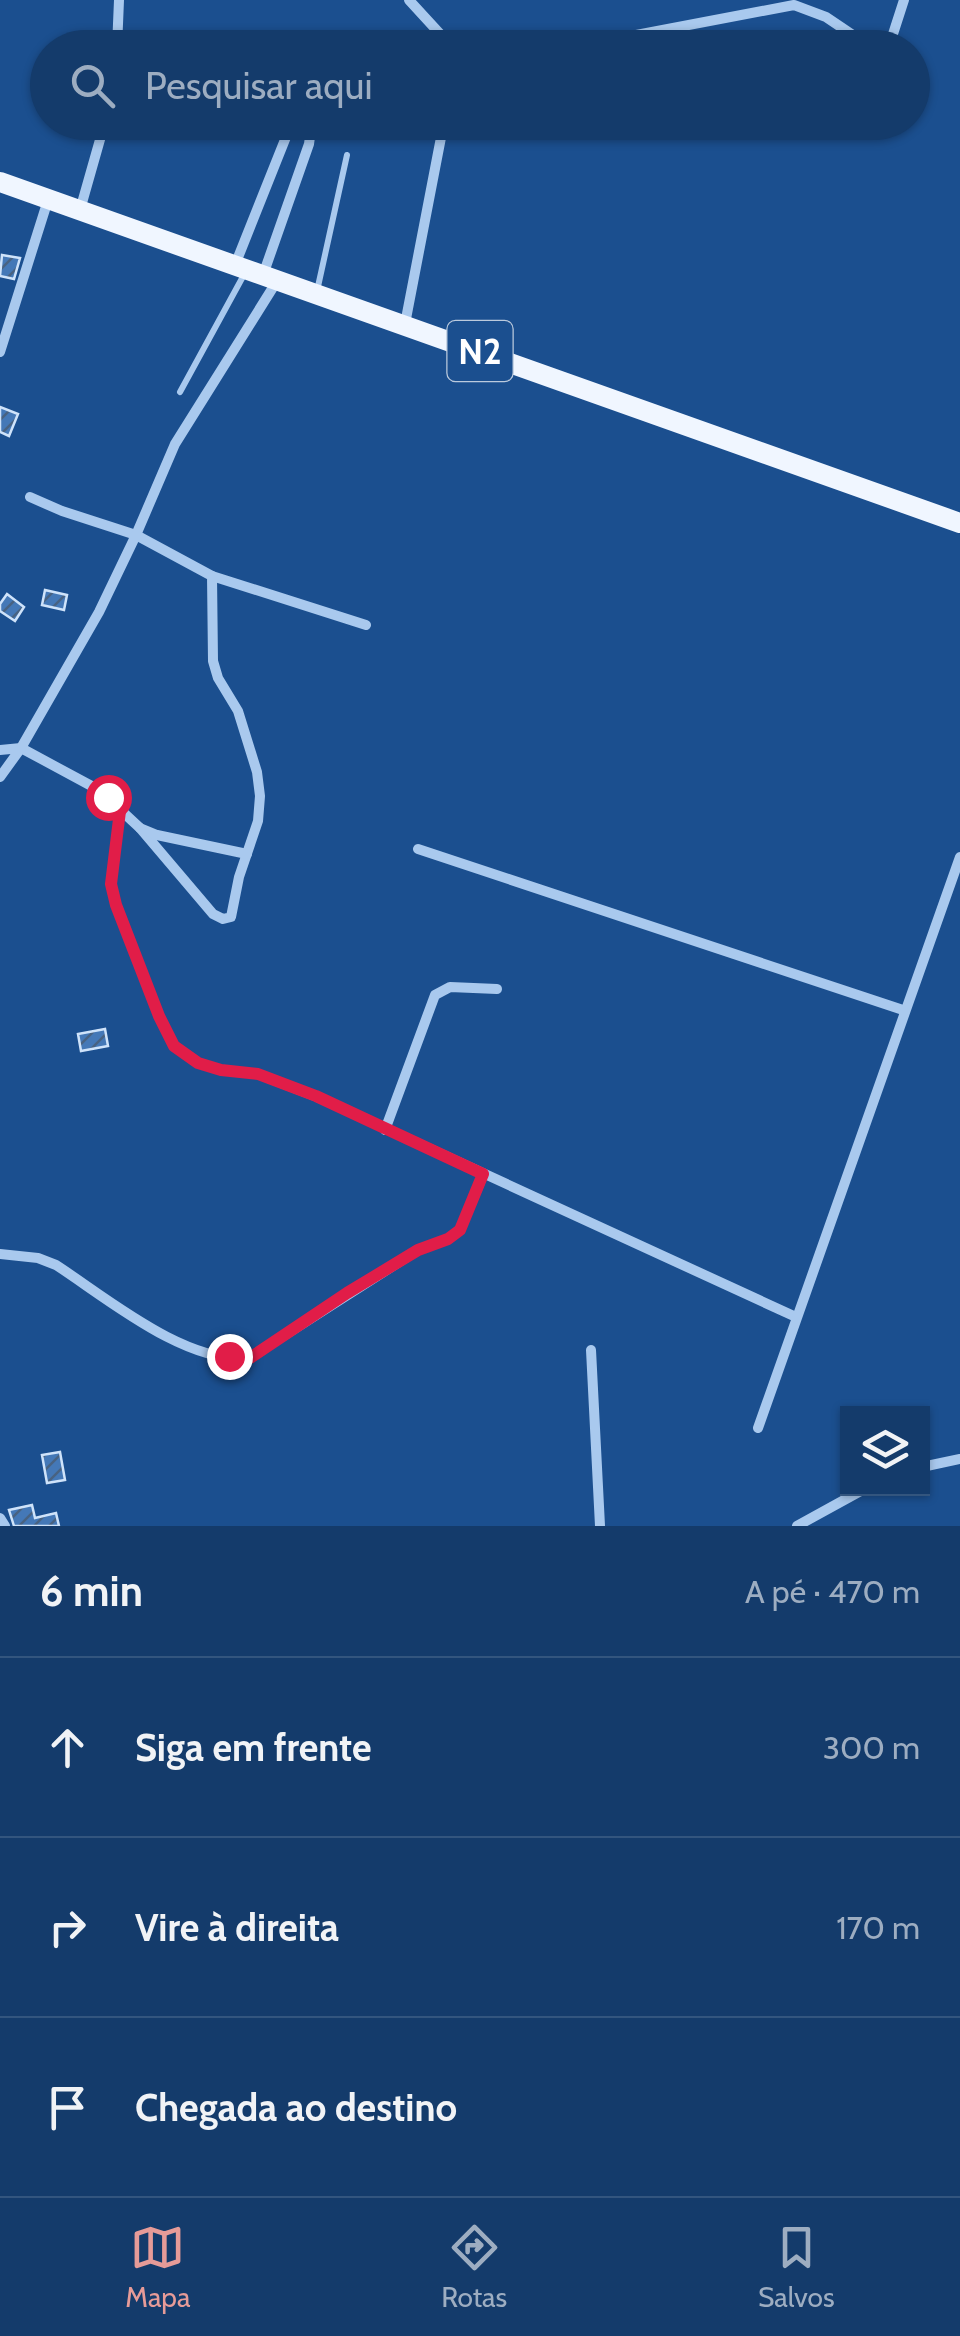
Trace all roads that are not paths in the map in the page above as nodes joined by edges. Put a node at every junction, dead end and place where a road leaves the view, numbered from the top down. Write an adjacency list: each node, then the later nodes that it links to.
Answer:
1 (119, 0): 5 (street)
2 (409, 0): 6 (street)
3 (904, 0): 9 (street)
4 (792, 3): 7 (street); 8 (street)
5 (117, 30)
6 (436, 30)
7 (658, 30)
8 (845, 30)
9 (894, 30)
10 (100, 140): 17 (street)
11 (288, 140): 18 (street)
12 (310, 140): 18 (street)
13 (441, 140): 20 (street)
14 (347, 156): 19 (lane)
15 (0, 182): 16 (main road, N2)
16 (48, 199): 17 (main road, N2); 21 (street)
17 (80, 210): 18 (main road, N2)
18 (255, 273): 19 (main road, N2); 22 (lane); 25 (street)
19 (316, 294): 20 (main road, N2)
20 (405, 324): 24 (main road, N2)
21 (0, 352)
22 (180, 392)
23 (30, 497): 25 (street)
24 (960, 524)
25 (136, 535): 26 (street); 28 (street)
26 (212, 576): 27 (street); 34 (street)
27 (366, 625)
28 (21, 748): 29 (street); 30 (street); 31 (street)
29 (0, 750)
30 (0, 777)
31 (120, 811): 32 (street); 38 (street)
32 (140, 828): 34 (street); 34 (street)
33 (418, 850): 37 (street)
34 (247, 854)
35 (960, 857): 37 (street)
36 (498, 989): 38 (street)
37 (904, 1010): 41 (street)
38 (385, 1130): 39 (street)
39 (483, 1174): 40 (street); 41 (street)
40 (0, 1254)
41 (796, 1317): 43 (street)
42 (591, 1350): 48 (street)
43 (758, 1428)
44 (960, 1458): 45 (street)
45 (930, 1465)
46 (851, 1496): 47 (street)
47 (820, 1512): 49 (street); 50 (street)
48 (600, 1526)
49 (797, 1526)
50 (825, 1526)

